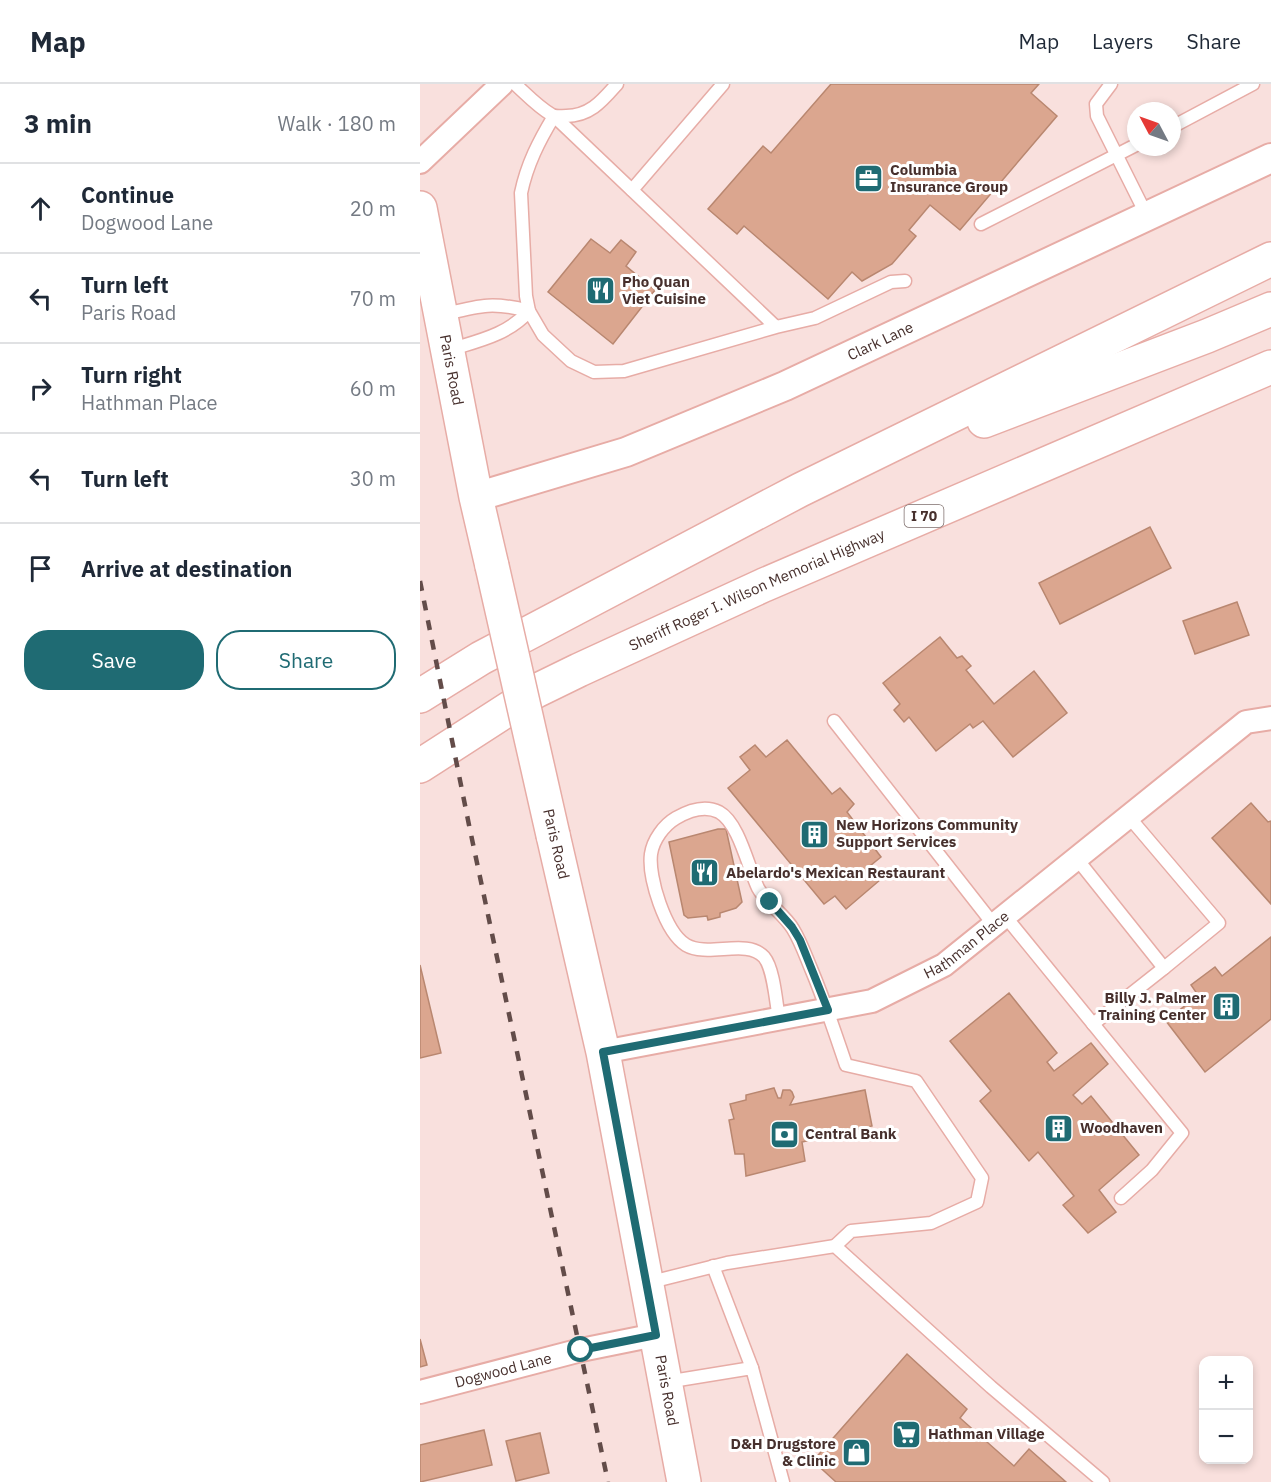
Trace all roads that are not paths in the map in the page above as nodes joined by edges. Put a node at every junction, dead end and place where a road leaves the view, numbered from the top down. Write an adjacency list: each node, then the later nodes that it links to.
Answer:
1 (502, 84): 12 (street)
2 (515, 84): 7 (lane)
3 (617, 84): 7 (lane)
4 (723, 84): 13 (lane)
5 (1111, 84): 10 (lane)
6 (1253, 84): 8 (lane)
7 (555, 116): 13 (lane); 21 (lane)
8 (1181, 122)
9 (1127, 151): 10 (lane)
10 (1117, 156): 15 (lane); 16 (lane)
11 (1271, 158): 15 (street, Clark Lane)
12 (420, 162)
13 (632, 190): 23 (lane)
14 (420, 208): 22 (main road, Paris Road)
15 (1147, 216): 27 (street, Clark Lane)
16 (981, 224)
17 (1271, 259): 26 (main road)
18 (905, 281): 23 (lane)
19 (420, 283): 22 (main road)
20 (1271, 309): 26 (main road)
21 (529, 311): 22 (lane); 23 (lane); 24 (lane)
22 (441, 315): 24 (main road, Paris Road)
23 (776, 327)
24 (447, 350): 27 (main road, Paris Road)
25 (1271, 367): 31 (main road, Sheriff Roger I. Wilson Memorial Highway / I 70)
26 (800, 490): 28 (main road)
27 (476, 497): 39 (main road, Paris Road, bridge)
28 (420, 696)
29 (1271, 718): 32 (street, Hathman Place)
30 (834, 721): 34 (lane)
31 (420, 766)
32 (1129, 817): 33 (street, Hathman Place); 35 (lane)
33 (1077, 859): 34 (street, Hathman Place); 35 (lane)
34 (1000, 920): 36 (street, Hathman Place); 38 (lane)
35 (1164, 968): 38 (lane)
36 (828, 1010): 37 (street, Hathman Place); 37 (lane); 41 (lane)
37 (779, 1019): 39 (street, Hathman Place)
38 (1093, 1024): 40 (lane)
39 (603, 1052): 43 (main road, Paris Road)
40 (1121, 1198)
41 (835, 1246): 42 (lane); 50 (lane)
42 (713, 1266): 43 (lane); 45 (lane)
43 (646, 1284): 44 (main road, Paris Road)
44 (656, 1335): 46 (main road, Paris Road); 47 (street, Dogwood Lane)
45 (752, 1368): 46 (lane); 49 (lane)
46 (664, 1382): 48 (main road, Paris Road)
47 (420, 1392)
48 (684, 1482)
49 (783, 1482)
50 (1103, 1482)

